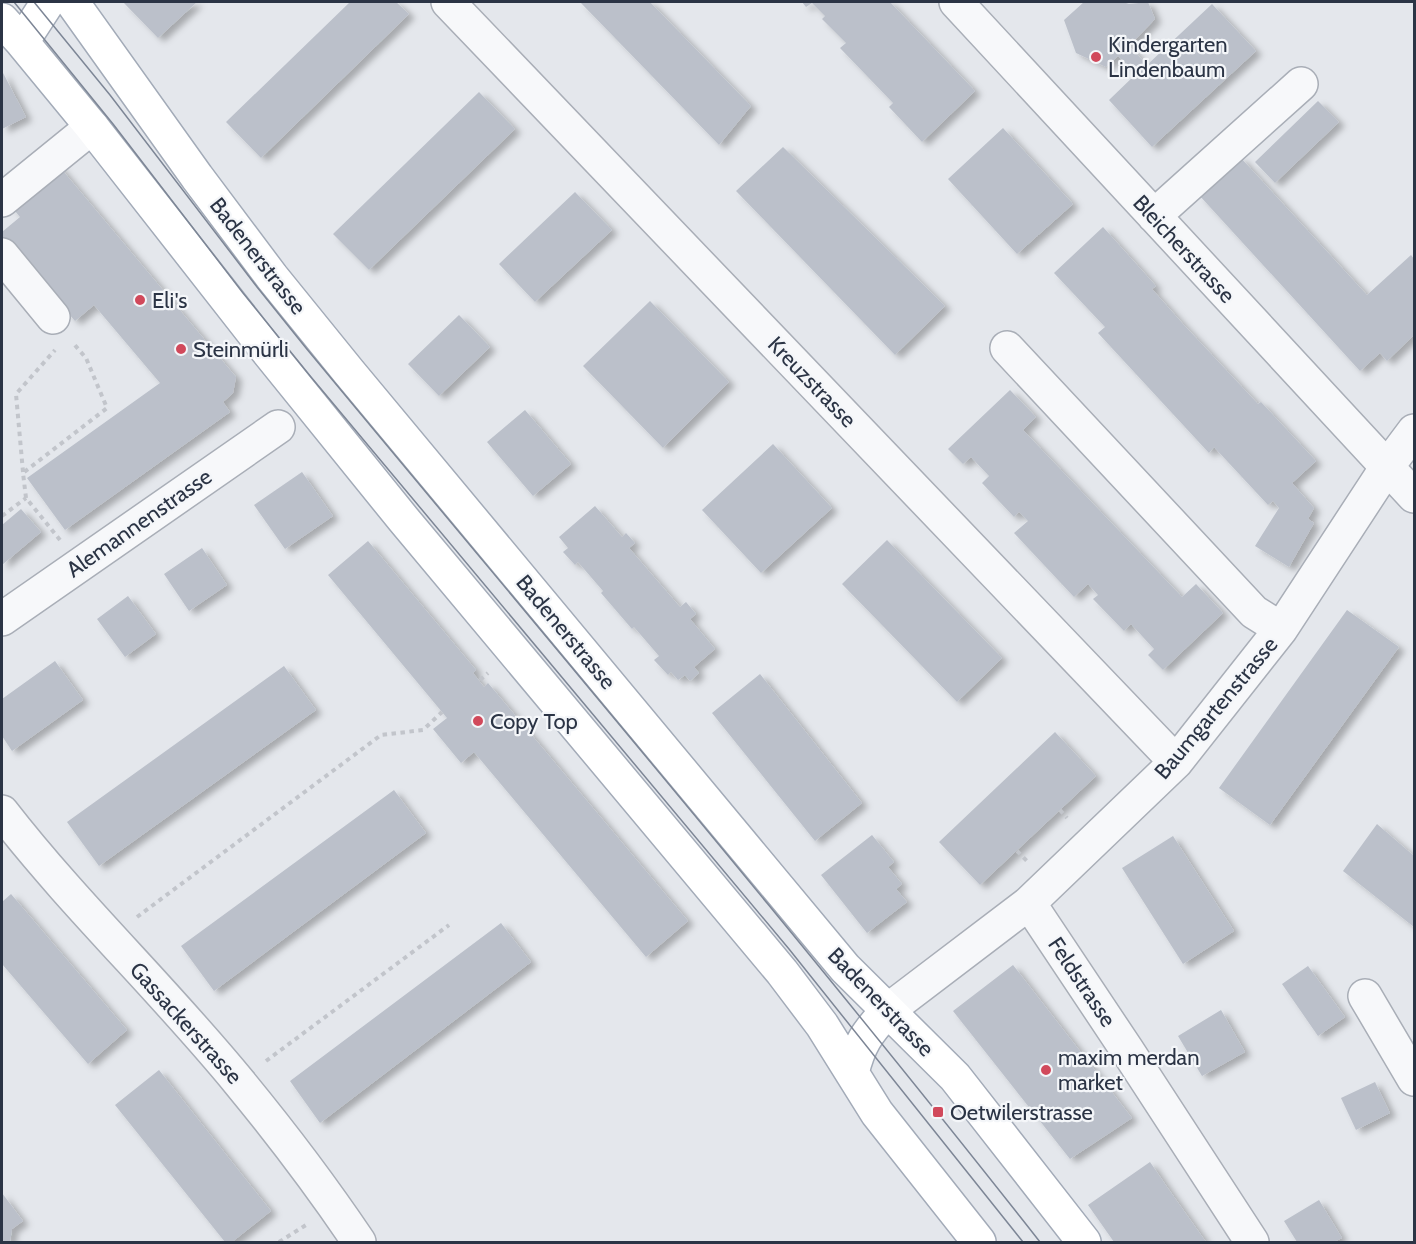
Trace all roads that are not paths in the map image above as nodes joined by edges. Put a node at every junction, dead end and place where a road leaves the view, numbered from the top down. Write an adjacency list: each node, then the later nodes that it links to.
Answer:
1 (48, 2): 5 (main road)
2 (72, 2): 23 (main road, Badenerstrasse)
3 (448, 2): 19 (street, Kreuzstrasse)
4 (956, 2): 9 (street, Bleicherstrasse)
5 (8, 38): 7 (main road)
6 (1301, 84): 9 (street)
7 (92, 127): 8 (street); 24 (main road)
8 (2, 200)
9 (1154, 216): 15 (street, Bleicherstrasse)
10 (2, 255): 11 (street)
11 (60, 327)
12 (1007, 348): 18 (street)
13 (278, 427): 17 (street, Alemannenstrasse)
14 (1414, 431): 15 (street, Baumgartenstrasse)
15 (1387, 467): 16 (street, Bleicherstrasse); 18 (street, Baumgartenstrasse)
16 (1414, 496)
17 (2, 619)
18 (1281, 630): 19 (street, Baumgartenstrasse)
19 (1176, 762): 21 (street, Baumgartenstrasse)
20 (2, 812): 26 (street, Gassackerstrasse)
21 (1029, 903): 23 (street, Baumgartenstrasse); 29 (street, Feldstrasse)
22 (1365, 996): 25 (street)
23 (887, 1011): 24 (main road); 28 (main road, Badenerstrasse)
24 (852, 1073): 27 (main road)
25 (1414, 1079)
26 (359, 1242)
27 (979, 1242)
28 (1084, 1242)
29 (1252, 1242)

